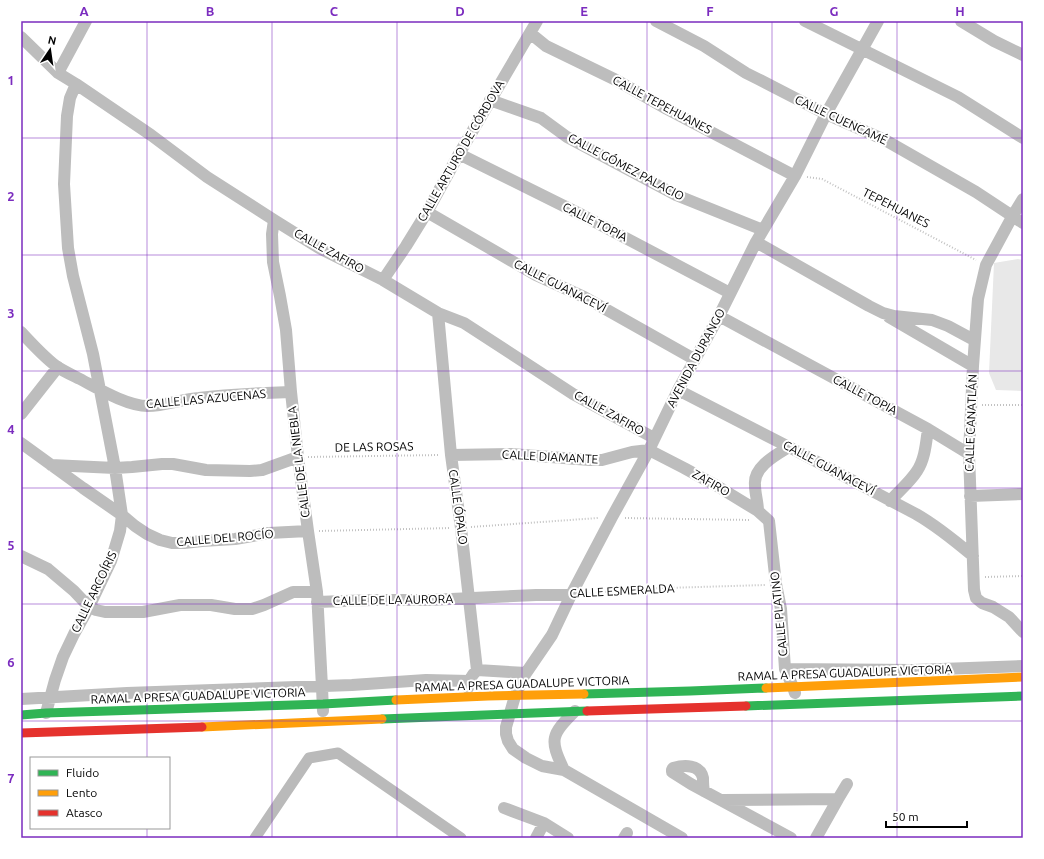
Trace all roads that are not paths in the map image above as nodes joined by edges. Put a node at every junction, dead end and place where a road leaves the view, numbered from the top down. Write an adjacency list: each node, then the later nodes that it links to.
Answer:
1 (86, 21): 11 (street)
2 (537, 21): 7 (street, CALLE ARTURO DE CÓRDOVA)
3 (656, 21): 14 (street, CALLE CUENCAMÉ)
4 (806, 21): 9 (street)
5 (878, 21): 9 (street, AVENIDA DURANGO)
6 (961, 21): 10 (street)
7 (530, 33): 13 (street, CALLE ARTURO DE CÓRDOVA); 17 (street, CALLE TEPEHUANES)
8 (21, 37): 11 (street, CALLE ZAFIRO)
9 (862, 50): 14 (street, AVENIDA DURANGO); 15 (street)
10 (1023, 55)
11 (58, 73): 12 (street, CALLE ZAFIRO)
12 (76, 84): 21 (street, CALLE ZAFIRO); 35 (street, CALLE ARCOÍRIS)
13 (490, 100): 16 (street, CALLE ARTURO DE CÓRDOVA); 23 (street, CALLE GÓMEZ PALACIO)
14 (826, 114): 17 (street, AVENIDA DURANGO); 20 (street, CALLE CUENCAMÉ)
15 (1023, 138)
16 (459, 154): 19 (street, CALLE ARTURO DE CÓRDOVA); 26 (street, CALLE TOPIA)
17 (795, 176): 23 (street, AVENIDA DURANGO)
18 (1023, 199): 20 (street, CALLE CANATLÁN)
19 (427, 212): 25 (street, CALLE ARTURO DE CÓRDOVA); 32 (street, CALLE GUANACEVÍ)
20 (1012, 217): 22 (street, CALLE CUENCAMÉ); 31 (street, CALLE CANATLÁN)
21 (274, 220): 25 (street, CALLE ZAFIRO); 37 (street, CALLE DE LA NIEBLA)
22 (1023, 223)
23 (763, 230): 24 (street, AVENIDA DURANGO)
24 (756, 242): 26 (street, AVENIDA DURANGO); 28 (street)
25 (383, 280): 27 (street, CALLE ZAFIRO)
26 (730, 293): 29 (street, AVENIDA DURANGO)
27 (438, 313): 40 (street, CALLE ZAFIRO); 45 (street, CALLE ÓPALO)
28 (883, 313): 31 (street); 33 (street)
29 (718, 316): 32 (street, AVENIDA DURANGO); 39 (street, CALLE TOPIA)
30 (21, 332): 34 (street, CALLE LAS AZUCENAS)
31 (974, 340): 33 (street, CALLE CANATLÁN)
32 (694, 359): 36 (street, AVENIDA DURANGO)
33 (972, 366): 44 (street, CALLE CANATLÁN)
34 (58, 367): 35 (street, CALLE LAS AZUCENAS); 38 (street)
35 (99, 389): 37 (street, CALLE LAS AZUCENAS); 48 (street, CALLE ARCOÍRIS)
36 (678, 390): 40 (street, AVENIDA DURANGO); 42 (street, CALLE GUANACEVÍ)
37 (291, 392): 46 (street, CALLE DE LA NIEBLA)
38 (21, 414)
39 (928, 429): 44 (street, CALLE TOPIA); 51 (street)
40 (654, 438): 43 (street, AVENIDA DURANGO)
41 (21, 442): 47 (street, CALLE DEL ROCÍO)
42 (789, 447): 51 (street, CALLE GUANACEVÍ); 52 (street)
43 (649, 450): 45 (street, CALLE DIAMANTE); 52 (street, ZAFIRO); 58 (street, AVENIDA DURANGO)
44 (969, 454): 50 (street, CALLE CANATLÁN)
45 (451, 455): 60 (street, CALLE ÓPALO)
46 (298, 457): 48 (street); 55 (street, CALLE DE LA NIEBLA)
47 (51, 465): 48 (street); 53 (street, CALLE DEL ROCÍO)
48 (115, 468): 53 (street, CALLE ARCOÍRIS)
49 (1023, 494): 50 (street)
50 (970, 496): 57 (street, CALLE CANATLÁN)
51 (890, 501): 57 (street, CALLE GUANACEVÍ)
52 (758, 511): 54 (street, ZAFIRO)
53 (122, 515): 55 (street, CALLE DEL ROCÍO); 61 (street, CALLE ARCOÍRIS)
54 (769, 521): 64 (street, CALLE PLATINO)
55 (308, 531): 59 (street, CALLE DE LA NIEBLA)
56 (21, 556): 61 (street)
57 (973, 556): 62 (street, CALLE CANATLÁN)
58 (571, 595): 60 (street, CALLE ESMERALDA); 66 (street, AVENIDA DURANGO)
59 (317, 597): 60 (street, CALLE DE LA AURORA); 61 (street, CALLE DE LA AURORA); 69 (street, CALLE DE LA NIEBLA)
60 (469, 598): 65 (street, CALLE ÓPALO)
61 (89, 607): 75 (street, CALLE ARCOÍRIS)
62 (1023, 632)
63 (1023, 666): 64 (street)
64 (785, 669): 70 (street, CALLE PLATINO)
65 (477, 670): 66 (street); 68 (street)
66 (526, 673): 72 (street, AVENIDA DURANGO)
67 (1023, 678): 70 (main road, RAMAL A PRESA GUADALUPE VICTORIA)
68 (469, 681): 69 (street); 74 (street)
69 (322, 687): 71 (street); 77 (street, CALLE DE LA NIEBLA)
70 (793, 687): 72 (main road, RAMAL A PRESA GUADALUPE VICTORIA); 78 (street, CALLE PLATINO)
71 (166, 692): 75 (street); 79 (street)
72 (516, 696): 74 (main road, RAMAL A PRESA GUADALUPE VICTORIA); 82 (street, AVENIDA DURANGO)
73 (1023, 696): 78 (main road)
74 (467, 697): 77 (main road, RAMAL A PRESA GUADALUPE VICTORIA)
75 (50, 698): 76 (street); 81 (street, CALLE ARCOÍRIS)
76 (21, 699)
77 (323, 704): 79 (main road, RAMAL A PRESA GUADALUPE VICTORIA); 84 (street, CALLE DE LA NIEBLA)
78 (798, 704): 80 (main road)
79 (166, 709): 81 (main road, RAMAL A PRESA GUADALUPE VICTORIA)
80 (575, 711): 82 (main road); 86 (street)
81 (46, 713): 83 (main road, RAMAL A PRESA GUADALUPE VICTORIA)
82 (510, 714): 84 (main road); 86 (street, AVENIDA DURANGO)
83 (21, 715)
84 (323, 722): 85 (main road)
85 (21, 733)
86 (564, 770): 93 (street, AVENIDA DURANGO)
87 (847, 784): 89 (street)
88 (704, 791): 90 (street)
89 (838, 799): 90 (street); 97 (street)
90 (721, 800): 94 (street)
91 (504, 808): 92 (street)
92 (544, 823): 95 (street); 96 (street)
93 (679, 837)
94 (787, 837)
95 (536, 838)
96 (568, 838)
97 (816, 838)

